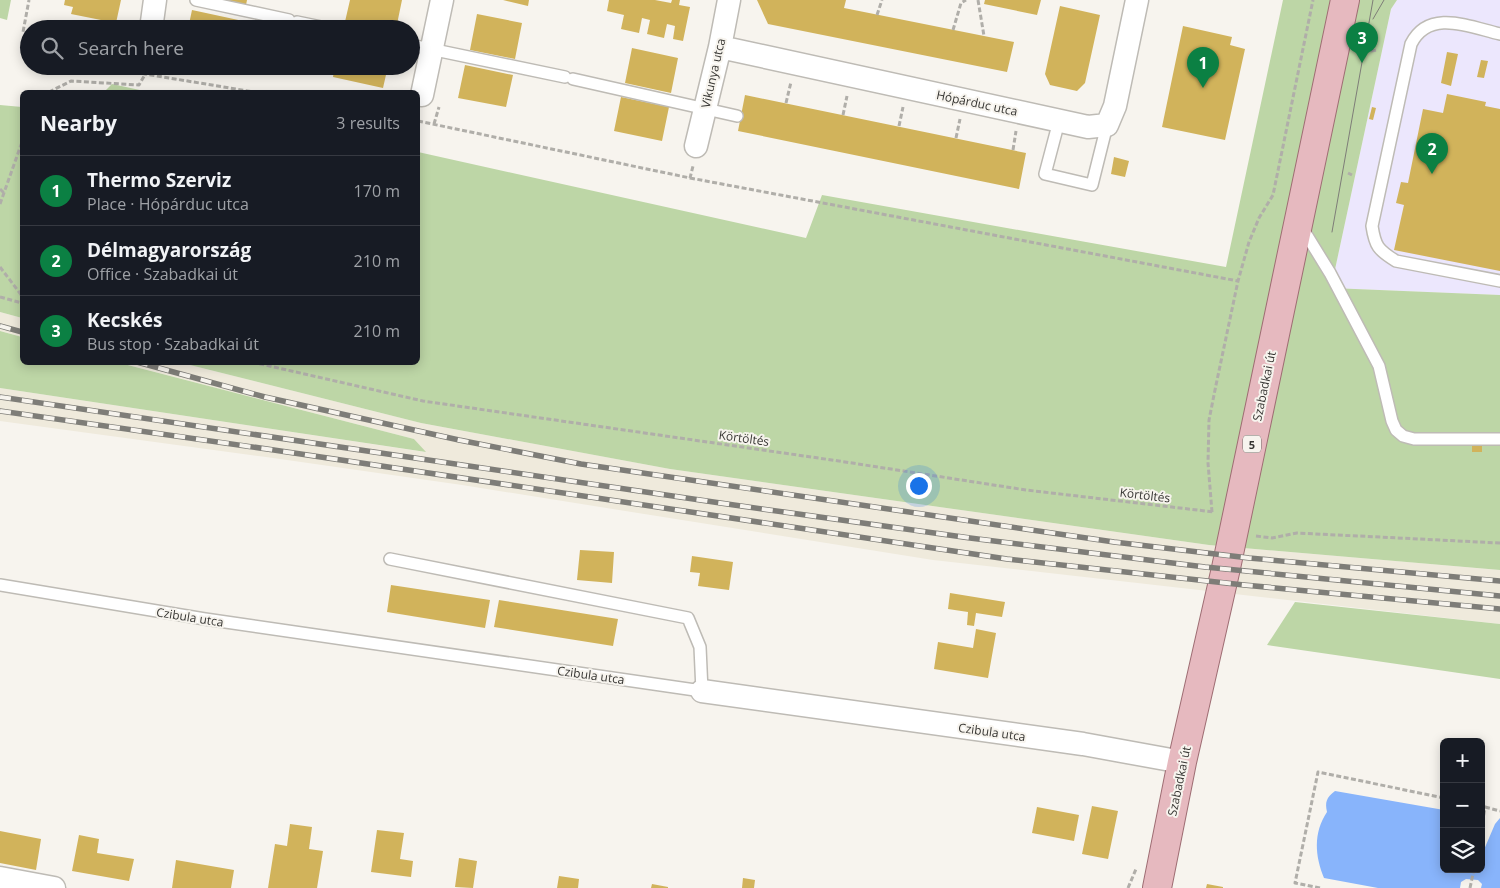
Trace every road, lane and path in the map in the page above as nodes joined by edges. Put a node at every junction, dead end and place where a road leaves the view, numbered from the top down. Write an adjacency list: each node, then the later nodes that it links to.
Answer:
1 (30, 0): 13 (path)
2 (155, 0): 14 (street)
3 (196, 0): 15 (lane)
4 (442, 0): 20 (street)
5 (729, 0): 19 (street, Vikunya utca)
6 (882, 0): 12 (path)
7 (966, 0): 16 (path)
8 (978, 0): 18 (path)
9 (1138, 0): 33 (street)
10 (1313, 0): 44 (path)
11 (1345, 0): 42 (main road, Szabadkai út / 5)
12 (877, 15)
13 (26, 20)
14 (152, 20)
15 (288, 20)
16 (953, 30)
17 (1500, 34): 45 (lane)
18 (984, 36)
19 (720, 47): 28 (street, Vikunya utca); 31 (street, Hópárduc utca)
20 (421, 48): 27 (street); 28 (lane)
21 (1378, 50): 22 (path)
22 (1371, 51)
23 (144, 75): 25 (path)
24 (151, 75): 26 (path)
25 (53, 90)
26 (242, 90)
27 (431, 99): 32 (path)
28 (705, 109): 29 (lane); 34 (street, Vikunya utca)
29 (736, 116)
30 (420, 121): 32 (path)
31 (1059, 121): 33 (street, Hópárduc utca); 33 (lane)
32 (434, 124): 38 (path)
33 (1107, 125)
34 (696, 146): 38 (path)
35 (20, 148): 40 (path)
36 (1348, 172): 37 (path)
37 (1352, 175)
38 (690, 178): 44 (path)
39 (0, 189): 40 (path)
40 (4, 193): 41 (path)
41 (0, 204)
42 (1298, 222): 50 (lane); 51 (main road, Szabadkai út / 5)
43 (0, 267): 46 (path)
44 (1238, 281): 51 (path)
45 (1500, 281)
46 (20, 293)
47 (0, 297): 48 (path)
48 (20, 302)
49 (265, 365): 51 (path, Körtöltés)
50 (1500, 439)
51 (1228, 520): 52 (path, Körtöltés); 56 (main road, Szabadkai út / 5)
52 (1500, 543)
53 (390, 558): 55 (lane)
54 (0, 585): 55 (lane, Czibula utca)
55 (702, 691): 56 (street, Czibula utca)
56 (1182, 762): 63 (main road, Szabadkai út / 5)
57 (1440, 797): 64 (path)
58 (1485, 807): 59 (path)
59 (1500, 810)
60 (1473, 873): 65 (path)
61 (6, 882): 62 (street)
62 (54, 888)
63 (1157, 888)
64 (1320, 888)
65 (1470, 888)

